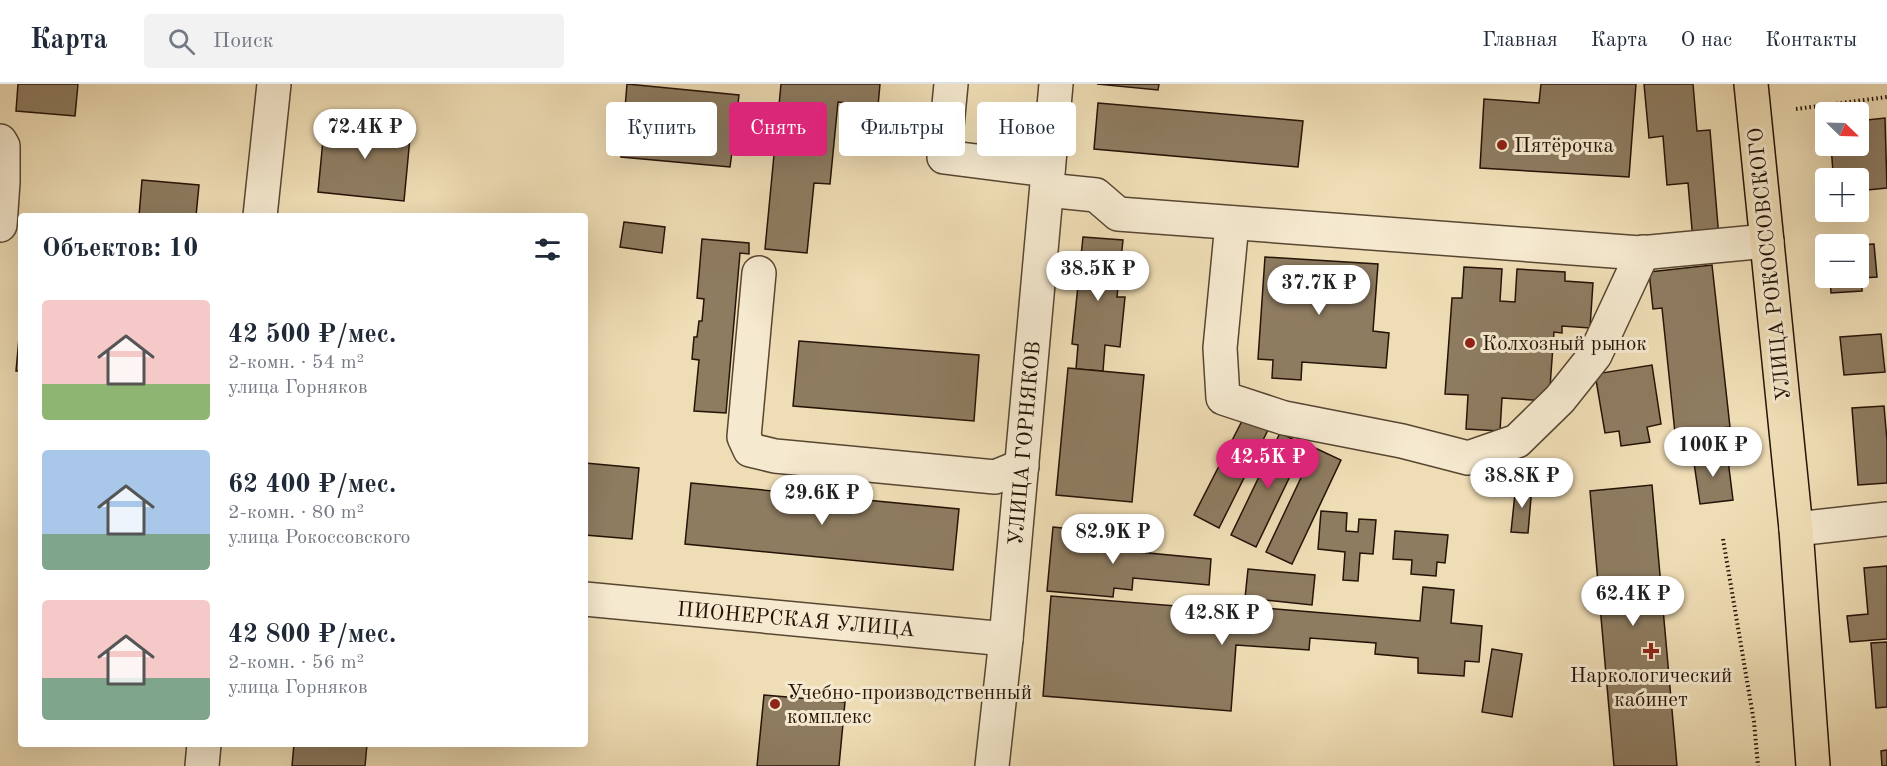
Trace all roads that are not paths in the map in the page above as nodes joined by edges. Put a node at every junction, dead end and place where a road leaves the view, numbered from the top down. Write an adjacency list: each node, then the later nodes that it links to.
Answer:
1 (274, 84): 7 (street)
2 (951, 84): 6 (street)
3 (1056, 84): 6 (street, УЛИЦА ГОРНЯКОВ)
4 (1751, 84): 10 (main road, УЛИЦА РОКОССОВСКОГО)
5 (0, 141): 9 (street)
6 (1048, 180): 8 (street); 13 (street, УЛИЦА ГОРНЯКОВ)
7 (260, 213)
8 (1232, 223): 11 (street); 11 (street)
9 (0, 225)
10 (1767, 241): 11 (street); 15 (main road, УЛИЦА РОКОССОВСКОГО)
11 (1642, 252)
12 (759, 273): 13 (street)
13 (1022, 466): 17 (street, УЛИЦА ГОРНЯКОВ)
14 (1887, 519): 15 (street)
15 (1796, 529): 21 (main road, УЛИЦА РОКОССОВСКОГО)
16 (588, 599): 17 (street, ПИОНЕРСКАЯ УЛИЦА)
17 (1006, 639): 20 (street, УЛИЦА ГОРНЯКОВ)
18 (204, 747): 19 (street)
19 (202, 766)
20 (992, 766)
21 (1813, 766)

